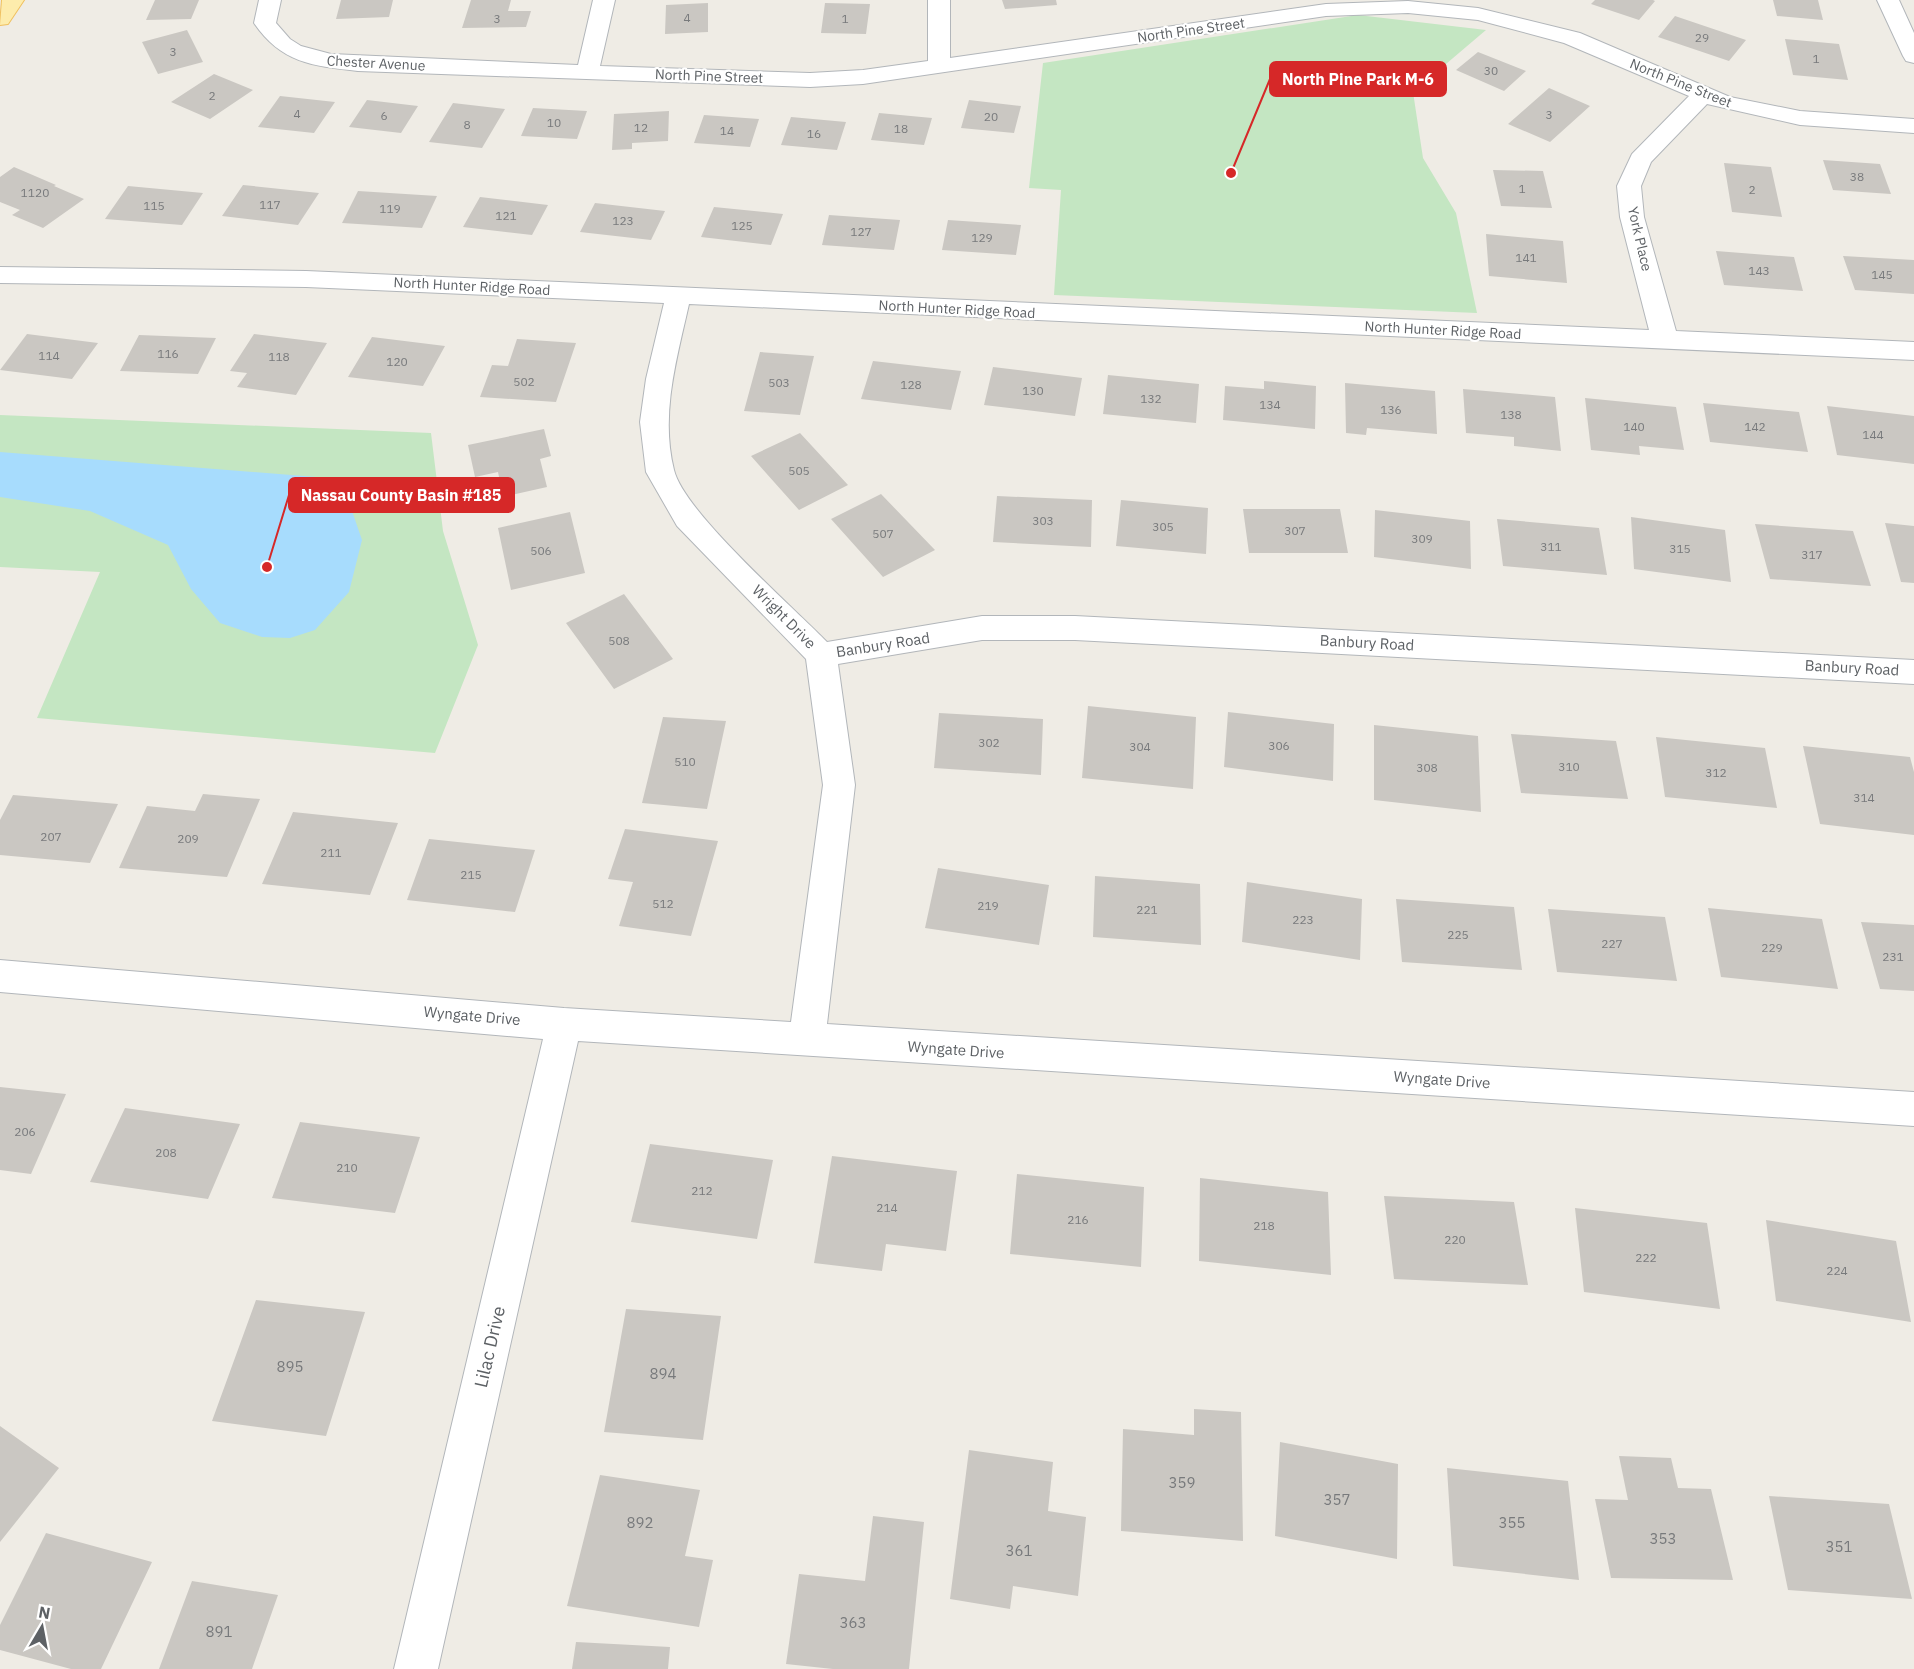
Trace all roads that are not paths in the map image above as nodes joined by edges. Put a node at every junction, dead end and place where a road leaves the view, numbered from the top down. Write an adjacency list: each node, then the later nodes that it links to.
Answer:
1 (13, 0): 7 (main road)
2 (270, 0): 10 (street, Chester Avenue)
3 (604, 0): 11 (street)
4 (939, 0): 9 (street)
5 (1888, 0): 8 (street)
6 (1275, 9): 9 (street, North Pine Street); 12 (street, North Pine Street)
7 (0, 19)
8 (1914, 56)
9 (939, 65): 11 (street, North Pine Street)
10 (452, 67): 11 (street, North Pine Street)
11 (588, 72)
12 (1705, 93): 13 (street, North Pine Street); 16 (street, York Place)
13 (1914, 126)
14 (0, 275): 15 (street, North Hunter Ridge Road)
15 (678, 297): 16 (street, North Hunter Ridge Road); 18 (street, Wright Drive)
16 (1665, 340): 17 (street, North Hunter Ridge Road)
17 (1914, 351)
18 (821, 655): 19 (street, Banbury Road); 22 (street, Wright Drive)
19 (1914, 672)
20 (0, 976): 21 (street, Wyngate Drive)
21 (564, 1024): 22 (street, Wyngate Drive); 24 (street, Lilac Drive)
22 (807, 1040): 23 (street, Wyngate Drive)
23 (1914, 1109)
24 (416, 1669)

